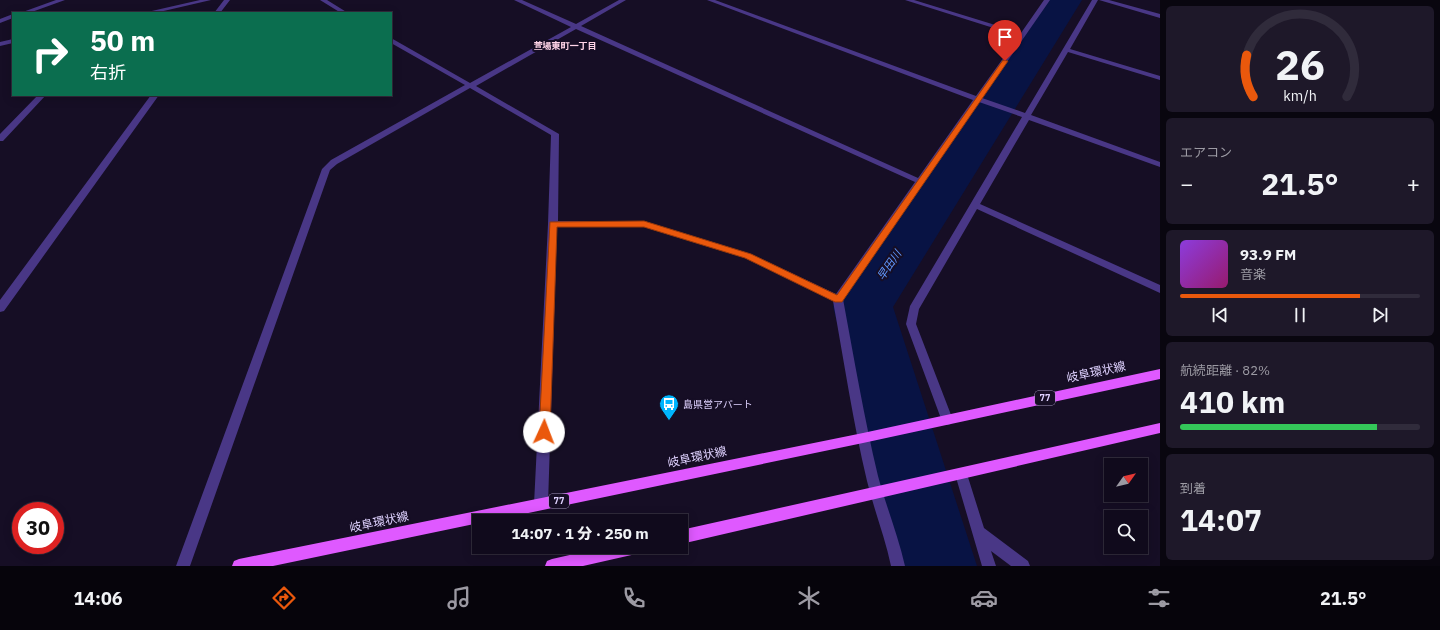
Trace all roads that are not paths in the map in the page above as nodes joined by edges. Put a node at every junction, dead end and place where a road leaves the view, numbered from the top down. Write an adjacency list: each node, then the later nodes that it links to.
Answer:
1 (62, 0): 12 (street)
2 (208, 0): 13 (street)
3 (227, 0): 14 (street)
4 (323, 0): 15 (street)
5 (518, 0): 19 (street)
6 (623, 0): 19 (street)
7 (710, 0): 29 (street)
8 (908, 0): 20 (street)
9 (1046, 0): 20 (street)
10 (1095, 0): 24 (street)
11 (1102, 0): 17 (street)
12 (26, 12)
13 (151, 12)
14 (219, 12)
15 (344, 12)
16 (12, 16): 18 (street)
17 (1160, 16)
18 (0, 20)
19 (576, 26): 26 (street); 33 (street)
20 (1022, 36): 29 (street)
21 (12, 41): 23 (street)
22 (392, 41): 26 (street)
23 (0, 44)
24 (1067, 50): 25 (street); 30 (street)
25 (1160, 78)
26 (470, 86): 35 (street); 49 (street)
27 (41, 96): 31 (street)
28 (154, 96): 38 (street)
29 (982, 101): 30 (street); 33 (street)
30 (1023, 115): 32 (street); 34 (street)
31 (0, 139)
32 (1160, 165)
33 (921, 182): 37 (street)
34 (974, 205): 36 (street); 40 (street)
35 (553, 224): 37 (street); 45 (street)
36 (1160, 289)
37 (838, 299): 42 (street)
38 (0, 308)
39 (1160, 374): 40 (main road, 岐阜環状線 / 77)
40 (947, 420): 42 (main road, 岐阜環状線 / 77)
41 (1160, 428): 43 (main road)
42 (862, 438): 44 (street); 45 (main road, 岐阜環状線 / 77)
43 (961, 474): 44 (main road); 46 (street)
44 (876, 492): 47 (main road); 52 (street)
45 (541, 504): 50 (main road, 岐阜環状線 / 77)
46 (978, 532): 53 (street); 54 (street)
47 (688, 535)
48 (605, 554): 51 (main road)
49 (183, 566)
50 (239, 566)
51 (552, 566)
52 (898, 566)
53 (989, 566)
54 (1023, 566)

